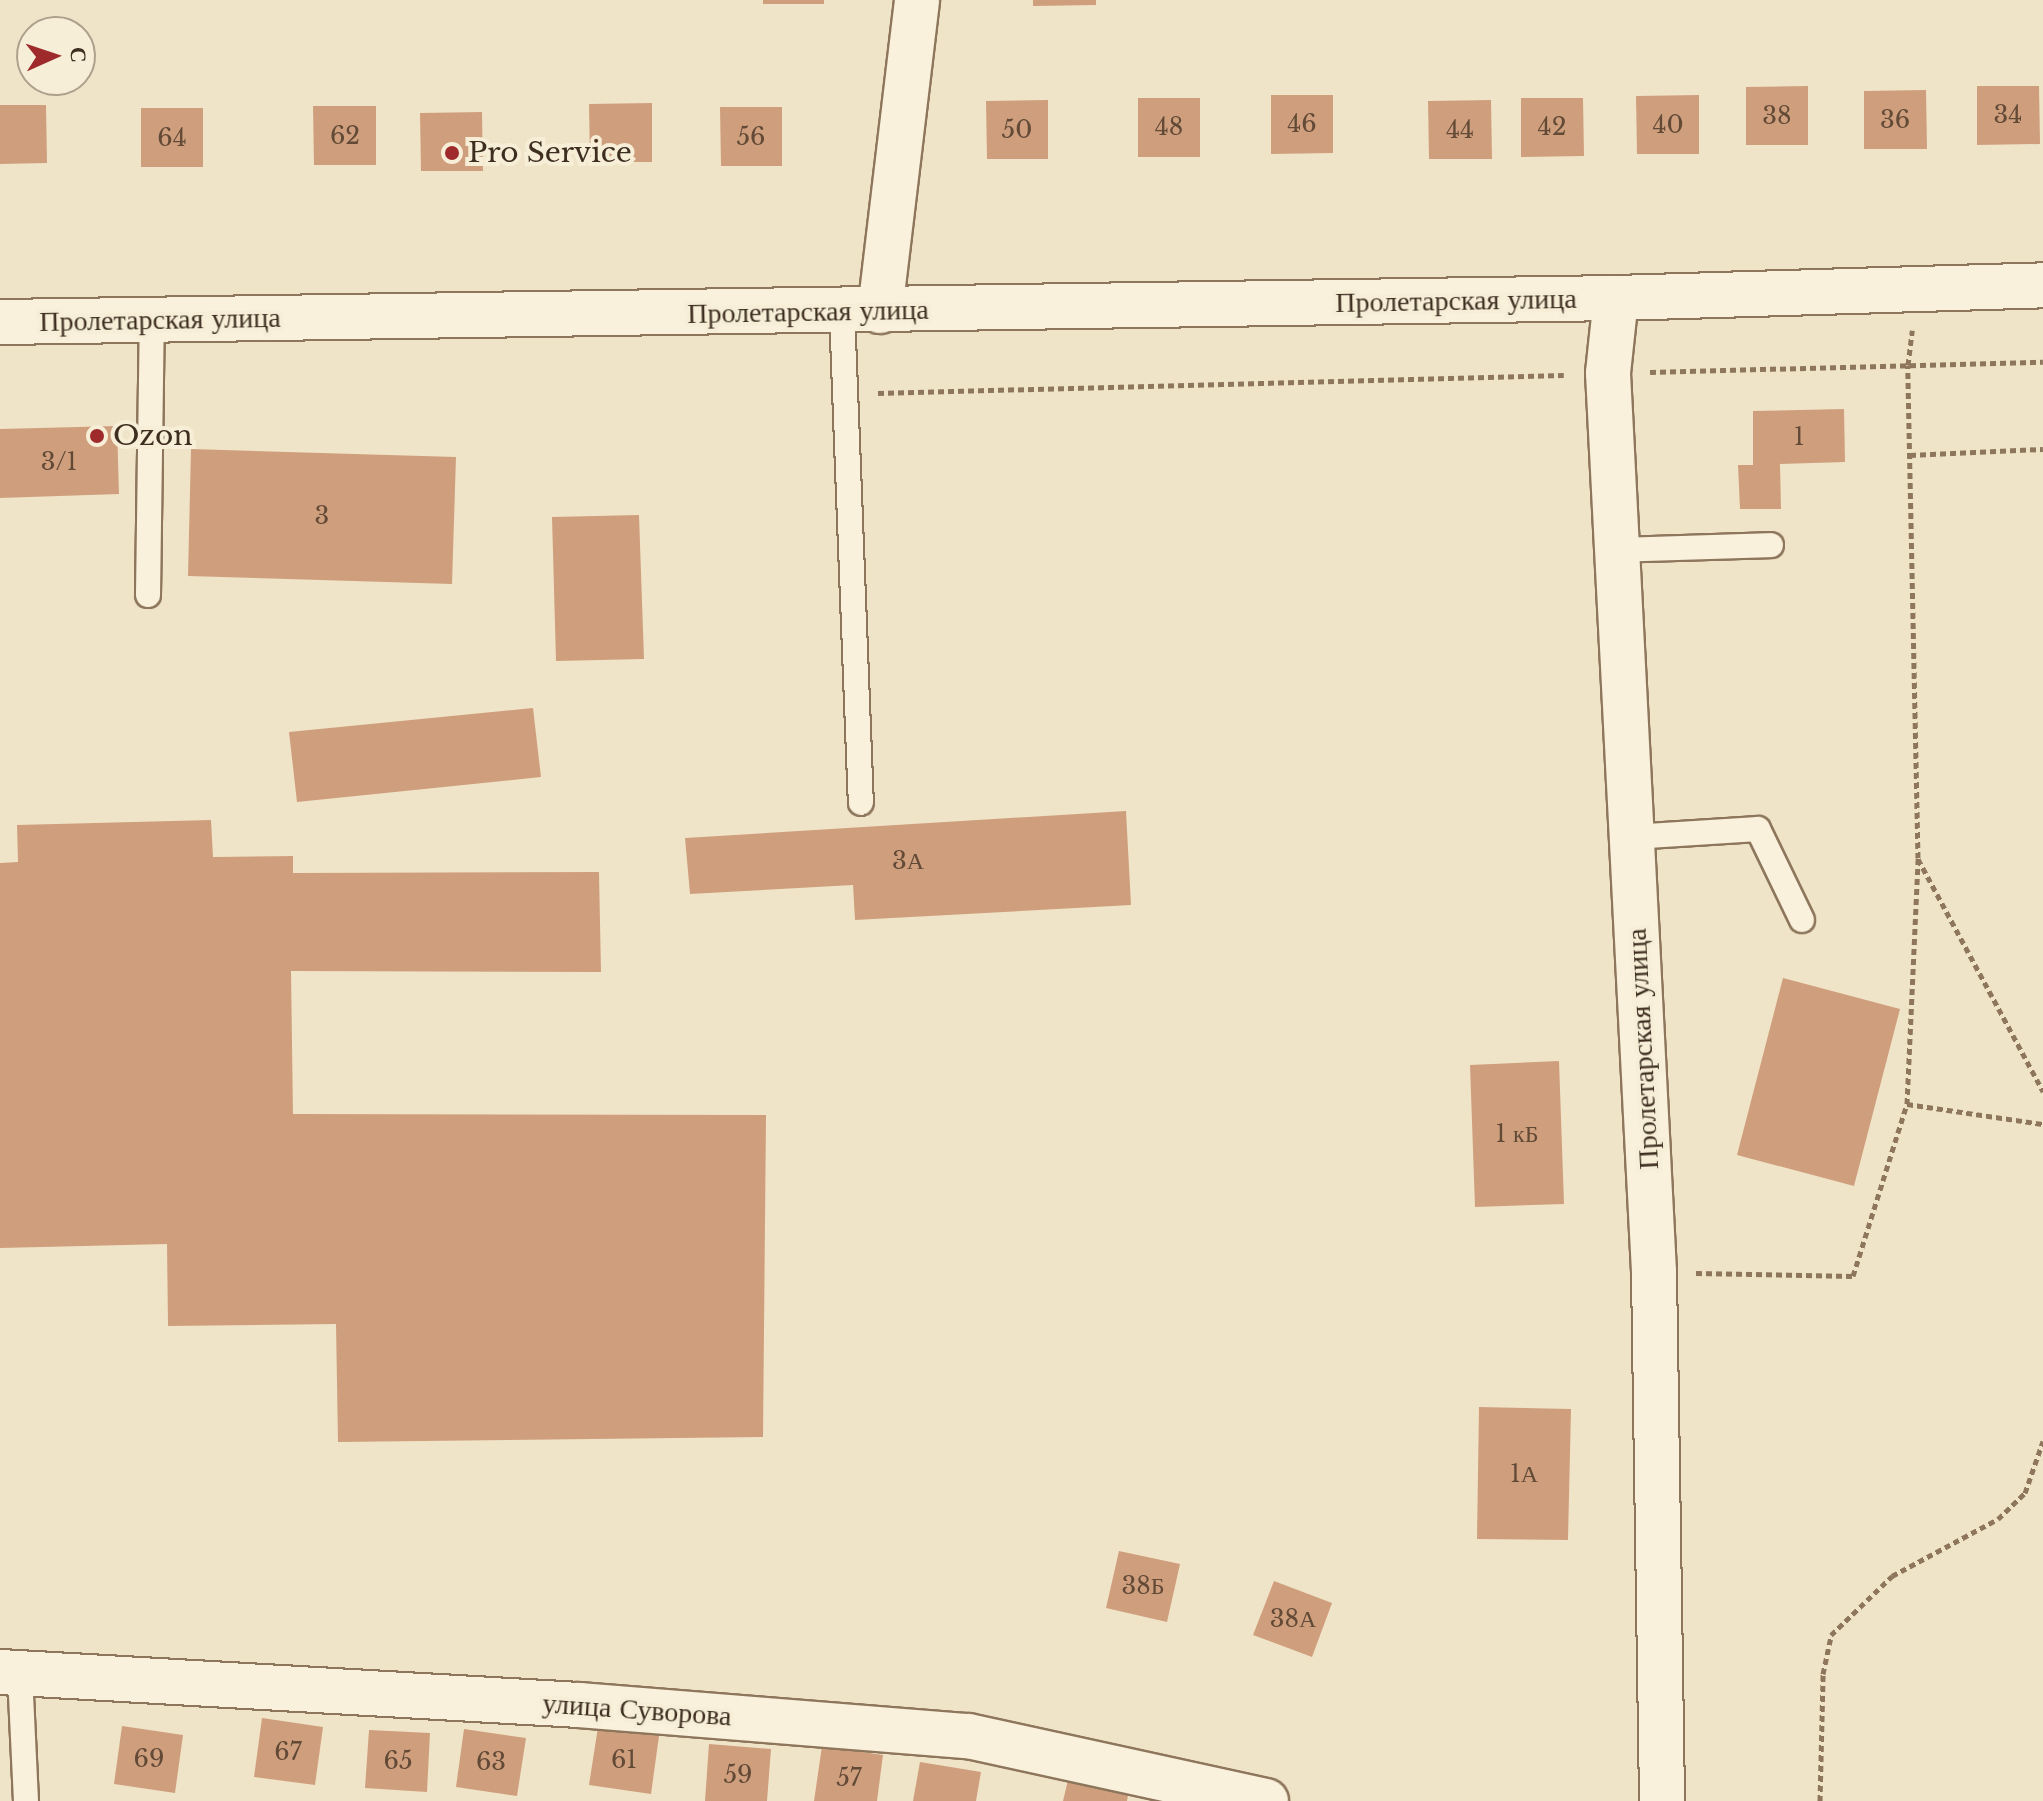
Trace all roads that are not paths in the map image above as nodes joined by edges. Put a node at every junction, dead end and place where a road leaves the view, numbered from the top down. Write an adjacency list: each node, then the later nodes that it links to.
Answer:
1 (917, 0): 4 (street)
2 (2043, 285): 3 (street, Пролетарская улица)
3 (1616, 298): 4 (street, Пролетарская улица); 8 (street, Пролетарская улица)
4 (861, 311): 5 (street, Пролетарская улица); 10 (lane)
5 (152, 320): 6 (street, Пролетарская улица); 9 (lane)
6 (0, 322)
7 (1771, 545): 8 (lane)
8 (1616, 550): 11 (street, Пролетарская улица)
9 (148, 595)
10 (861, 803)
11 (1632, 837): 12 (lane); 16 (street, Пролетарская улица)
12 (1802, 920)
13 (10, 1673): 14 (lane); 15 (street, улица Суворова)
14 (26, 1801)
15 (1266, 1801)
16 (1662, 1801)

